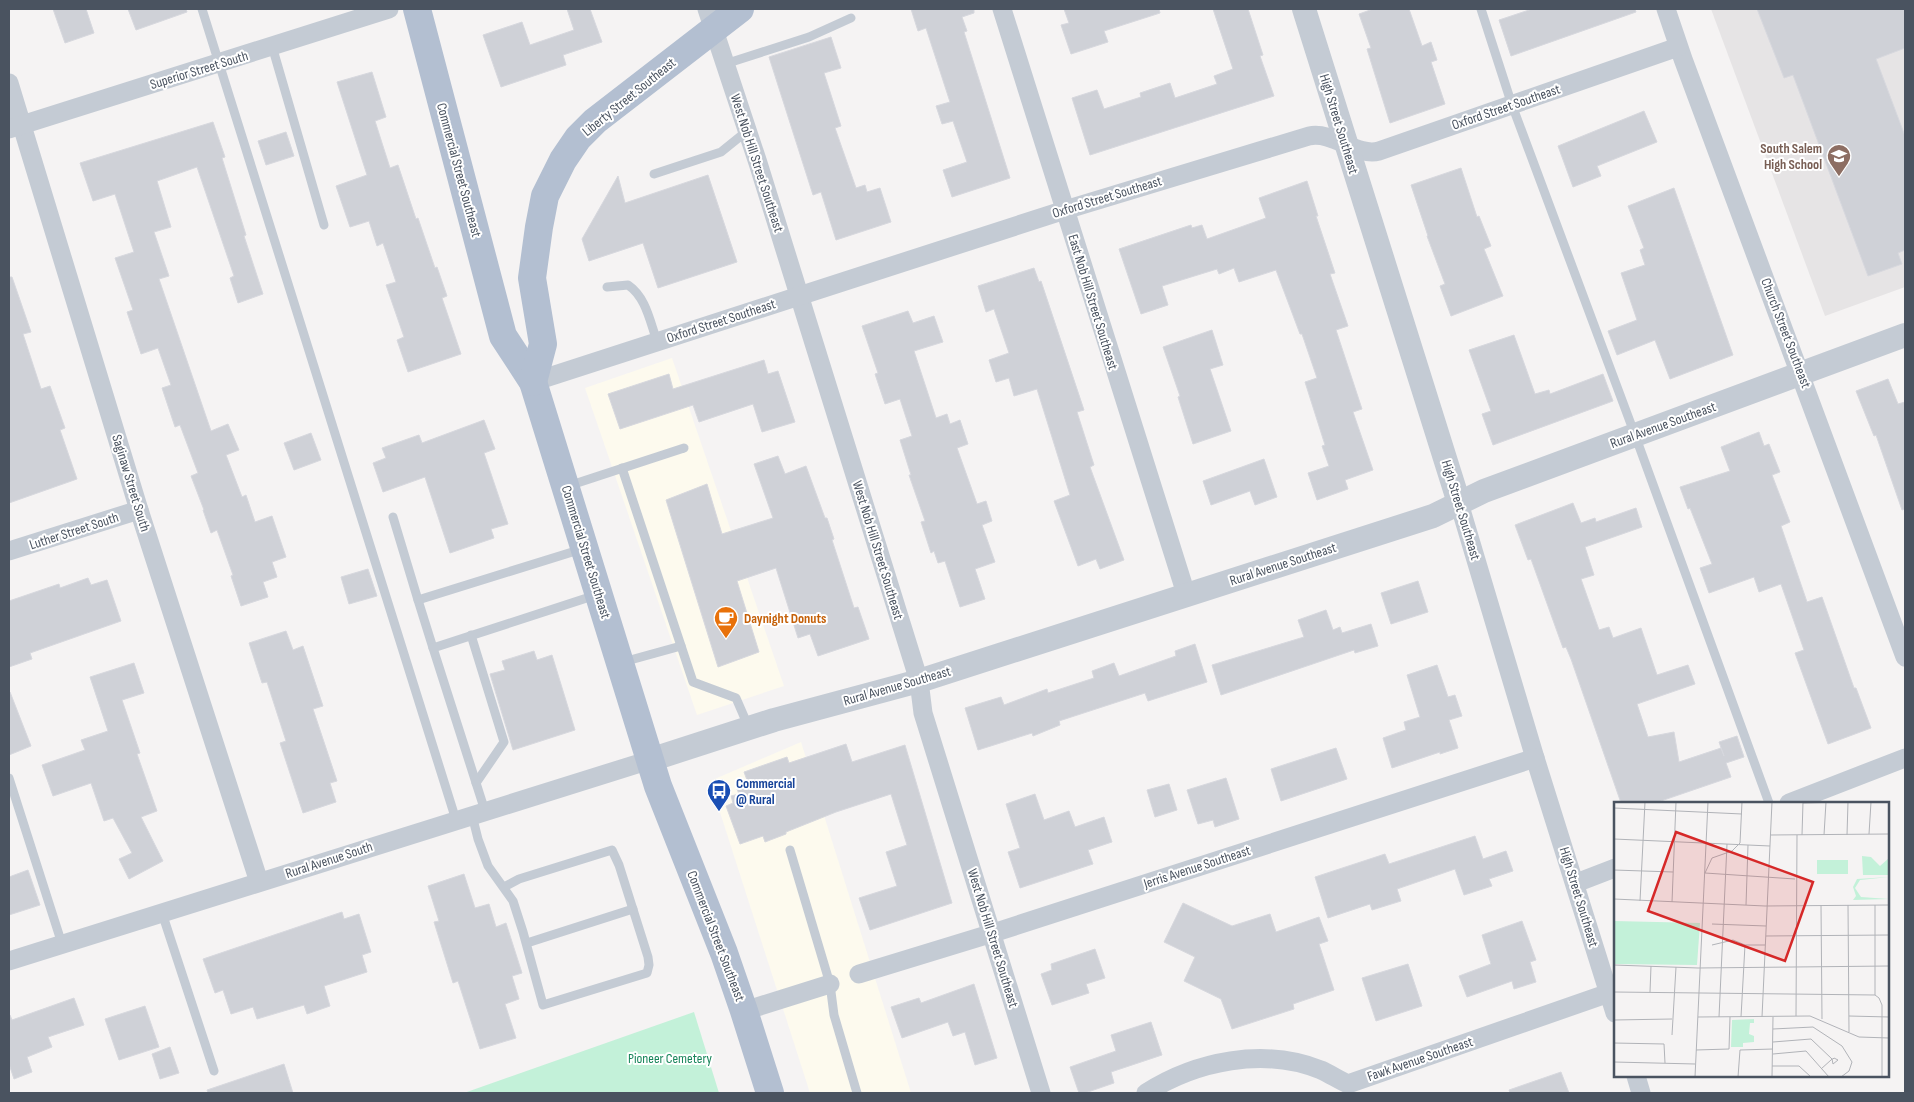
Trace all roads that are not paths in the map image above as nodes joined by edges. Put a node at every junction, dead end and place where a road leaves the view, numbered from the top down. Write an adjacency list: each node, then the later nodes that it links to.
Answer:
1 (202, 9): 13 (lane)
2 (389, 9): 11 (street, Superior Street South)
3 (417, 9): 28 (main road, Commercial Street Southeast)
4 (740, 9): 10 (main road, Liberty Street Southeast)
5 (1002, 9): 21 (street, East Nob Hill Street Southeast)
6 (1304, 9): 19 (street, High Street Southeast)
7 (1481, 9): 16 (lane)
8 (1666, 9): 12 (street, Church Street Southeast)
9 (851, 18): 14 (lane)
10 (711, 20): 14 (street, West Nob Hill Street Southeast); 28 (main road, Liberty Street Southeast)
11 (272, 46): 13 (street, Superior Street South); 22 (lane)
12 (1678, 47): 16 (street, Oxford Street Southeast); 27 (street, Church Street Southeast)
13 (219, 64): 17 (street, Superior Street South); 56 (lane)
14 (725, 64): 18 (street, West Nob Hill Street Southeast)
15 (9, 83): 17 (street, Saginaw Street South)
16 (1512, 105): 19 (street, Oxford Street Southeast); 29 (lane)
17 (15, 127): 34 (street, Saginaw Street South)
18 (747, 131): 20 (lane); 24 (street, West Nob Hill Street Southeast)
19 (1345, 143): 21 (street, Oxford Street Southeast); 33 (street, High Street Southeast)
20 (654, 174)
21 (1065, 210): 24 (street, Oxford Street Southeast); 39 (street, East Nob Hill Street Southeast)
22 (324, 225)
23 (606, 287): 26 (lane)
24 (799, 295): 26 (street, Oxford Street Southeast); 46 (street, West Nob Hill Street Southeast)
25 (1905, 335): 27 (street, Rural Avenue Southeast)
26 (657, 342): 28 (street, Oxford Street Southeast)
27 (1801, 374): 29 (street, Rural Avenue Southeast); 44 (street, Church Street Southeast)
28 (533, 382): 32 (main road, Commercial Street Southeast)
29 (1635, 435): 33 (street, Rural Avenue Southeast); 54 (lane)
30 (684, 448): 31 (lane)
31 (622, 468): 32 (lane); 42 (lane)
32 (565, 486): 36 (main road, Commercial Street Southeast)
33 (1459, 503): 39 (street, Rural Avenue Southeast); 48 (street, High Street Southeast)
34 (139, 510): 37 (street, Luther Street South); 59 (street, Saginaw Street South)
35 (393, 517): 40 (lane)
36 (585, 548): 38 (main road, Commercial Street Southeast); 40 (lane)
37 (9, 552)
38 (599, 594): 41 (lane); 45 (main road, Commercial Street Southeast)
39 (1186, 594): 46 (street, Rural Avenue Southeast)
40 (418, 600): 43 (lane)
41 (471, 636): 43 (lane); 52 (lane)
42 (681, 646): 45 (lane); 47 (lane)
43 (433, 648): 52 (lane)
44 (1905, 657)
45 (620, 663): 50 (main road, Commercial Street Southeast)
46 (918, 681): 47 (street, Rural Avenue Southeast); 64 (street, West Nob Hill Street Southeast)
47 (749, 728): 50 (street, Rural Avenue Southeast)
48 (1535, 758): 60 (street, High Street Southeast); 64 (street, Jerris Avenue Southeast)
49 (1905, 758): 53 (street)
50 (650, 760): 56 (street, Rural Avenue South); 72 (main road, Commercial Street Southeast)
51 (9, 778): 65 (lane)
52 (476, 783): 56 (lane)
53 (1809, 800): 55 (street)
54 (1769, 802)
55 (1796, 802)
56 (471, 815): 59 (street, Rural Avenue South); 61 (lane)
57 (790, 850): 69 (lane)
58 (1614, 868): 60 (street)
59 (259, 882): 63 (street, Rural Avenue South)
60 (1576, 883): 70 (street, High Street Southeast)
61 (504, 887): 62 (lane); 66 (lane)
62 (633, 909): 66 (lane); 66 (lane)
63 (162, 913): 65 (street, Rural Avenue South); 73 (lane)
64 (992, 934): 68 (street, Jerris Avenue Southeast); 78 (street, West Nob Hill Street Southeast)
65 (62, 944): 67 (street, Rural Avenue South)
66 (527, 944)
67 (9, 961)
68 (859, 974)
69 (830, 984): 72 (street); 77 (lane)
70 (1609, 993): 71 (street, High Street Southeast); 75 (street, Fawk Avenue Southeast)
71 (1614, 1009)
72 (744, 1010): 76 (main road, Commercial Street Southeast)
73 (214, 1071)
74 (1636, 1077): 80 (street)
75 (1350, 1089): 79 (street, Fawk Avenue Southeast)
76 (770, 1093)
77 (857, 1093)
78 (1041, 1093)
79 (1146, 1093)
80 (1641, 1093)

